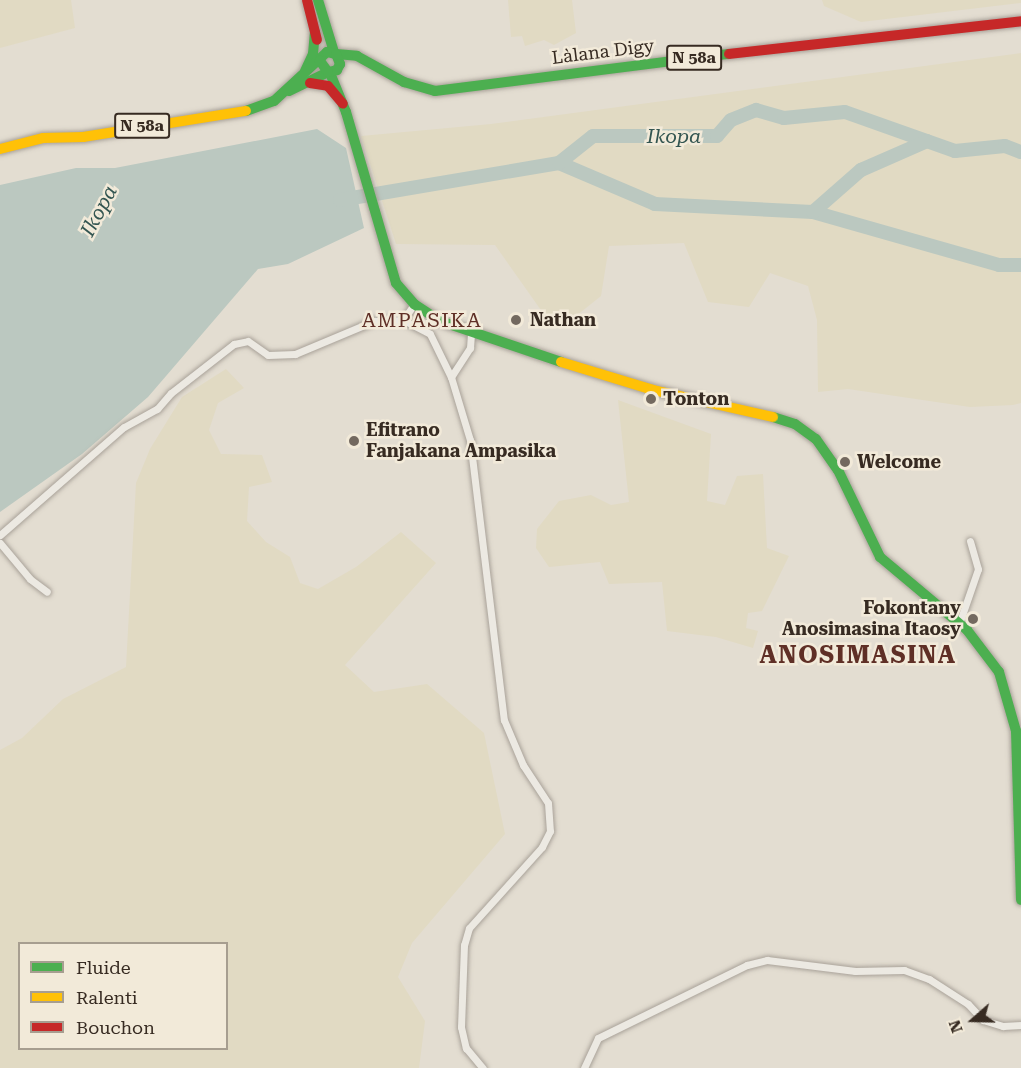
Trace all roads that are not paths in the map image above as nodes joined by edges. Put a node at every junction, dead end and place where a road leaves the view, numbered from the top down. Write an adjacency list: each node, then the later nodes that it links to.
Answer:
1 (307, 0): 4 (main road)
2 (318, 0): 5 (main road)
3 (1021, 21): 7 (main road, Làlana Digy / N 58a)
4 (315, 32): 6 (main road); 9 (main road)
5 (335, 53): 6 (main road); 7 (main road, N 58a); 8 (main road)
6 (320, 61): 8 (main road); 9 (main road, N 58a)
7 (373, 65): 8 (main road, N 58a)
8 (333, 71): 9 (main road, N 58a); 10 (main road)
9 (305, 79): 10 (main road); 11 (main road, N 58a)
10 (344, 108): 12 (main road)
11 (0, 149)
12 (414, 304): 13 (street); 14 (main road)
13 (403, 320): 15 (street); 16 (street)
14 (471, 334): 15 (street); 20 (main road)
15 (451, 377): 24 (street)
16 (0, 535)
17 (970, 541): 20 (street)
18 (0, 543): 19 (street)
19 (47, 592)
20 (959, 624): 21 (main road)
21 (1021, 895): 22 (main road)
22 (1021, 900)
23 (1021, 1025): 25 (street)
24 (483, 1068)
25 (584, 1068)

